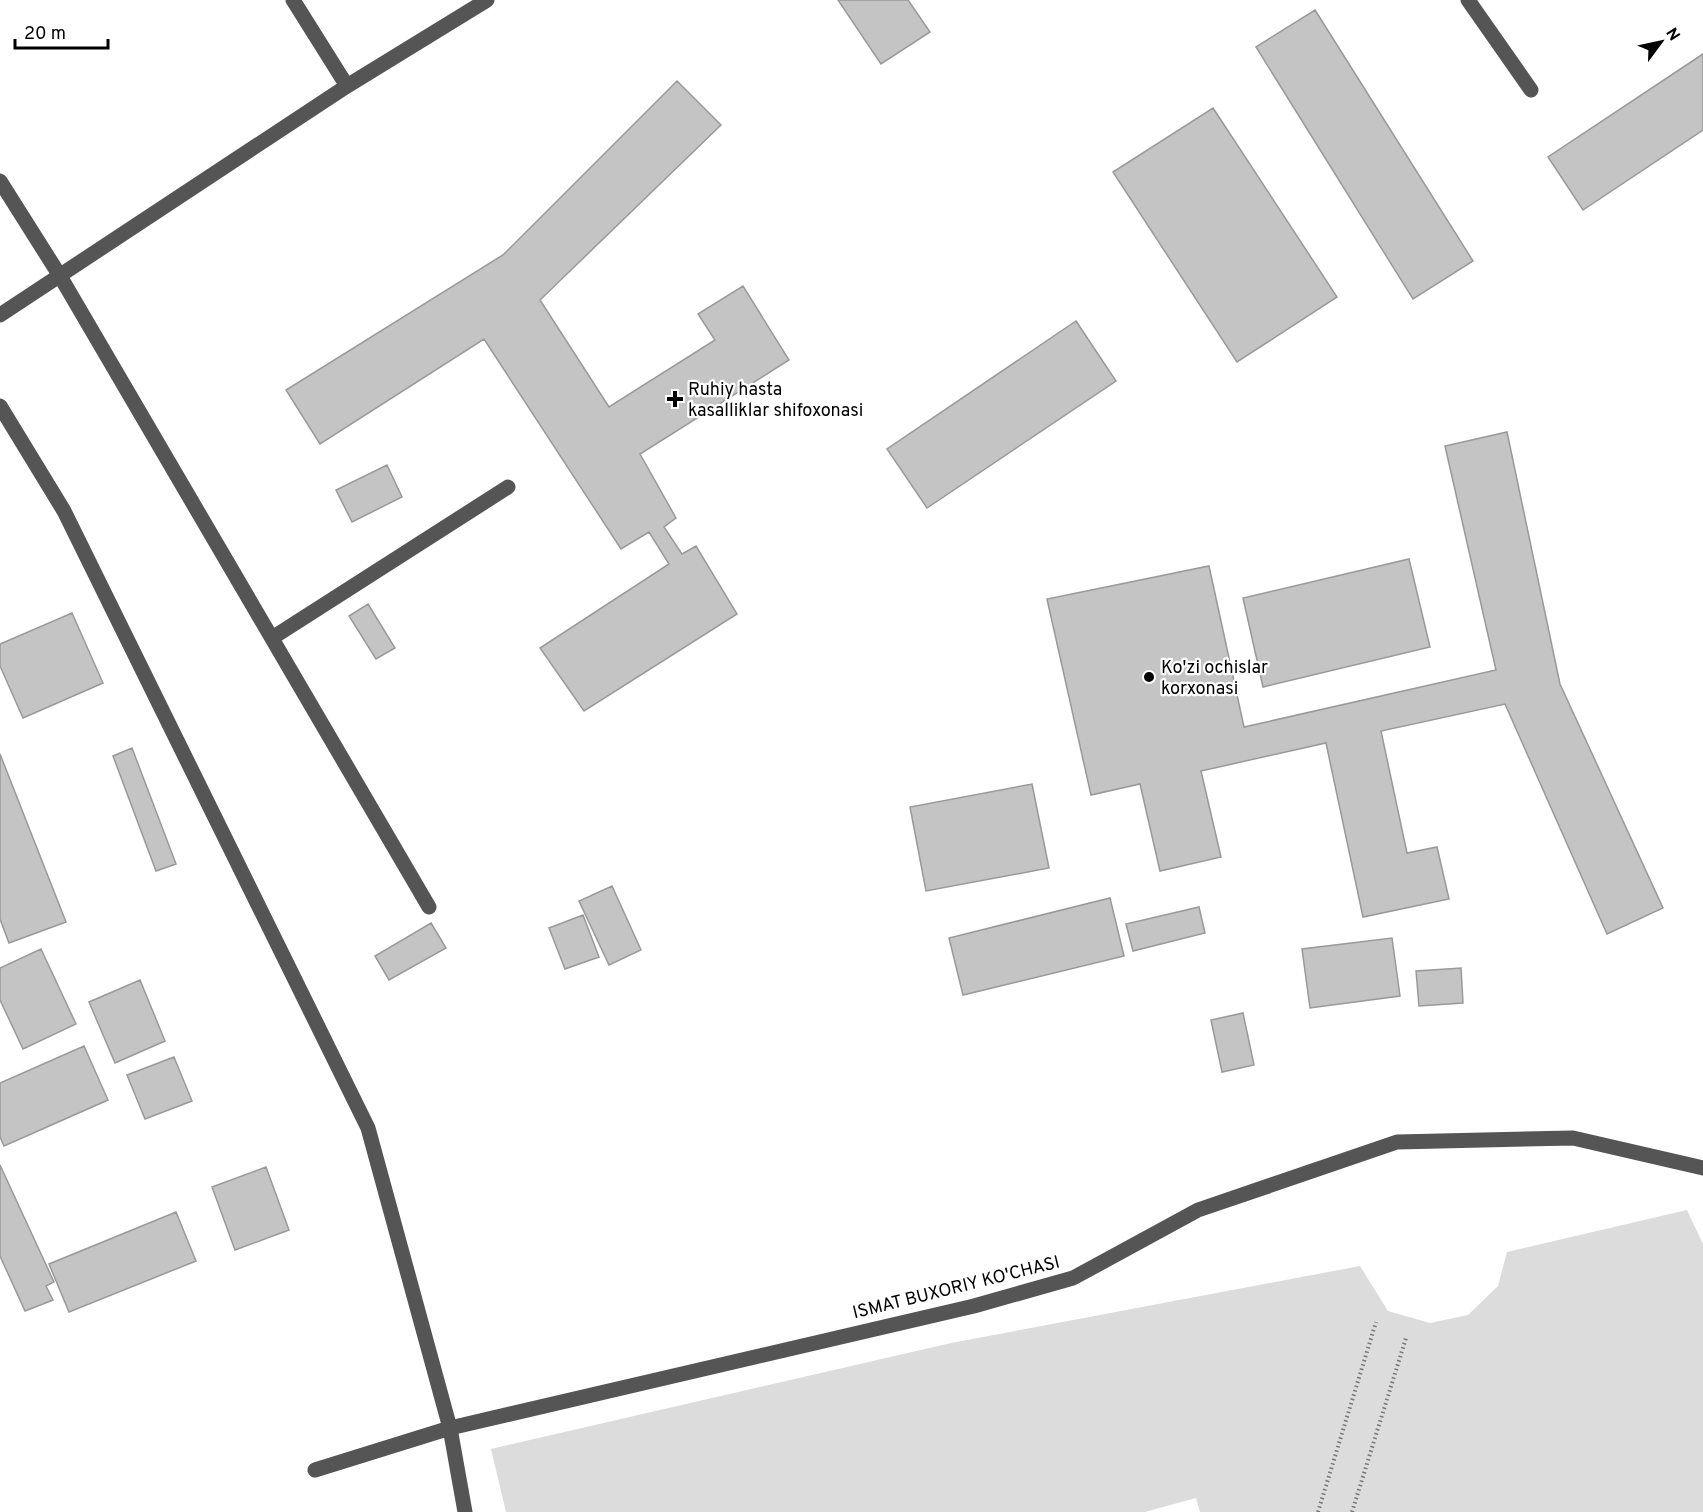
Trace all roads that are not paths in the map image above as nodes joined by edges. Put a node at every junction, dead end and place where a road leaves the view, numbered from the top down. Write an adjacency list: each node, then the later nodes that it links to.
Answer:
1 (293, 0): 4 (street)
2 (487, 0): 4 (street)
3 (1468, 0): 5 (street)
4 (347, 86): 7 (street)
5 (1531, 90)
6 (0, 181): 7 (street)
7 (60, 276): 8 (street); 11 (street)
8 (0, 315)
9 (0, 406): 14 (street)
10 (508, 486): 11 (street)
11 (272, 638): 12 (street)
12 (429, 907)
13 (1703, 1168): 14 (street, ISMAT BUXORIY KO'CHASI)
14 (450, 1428): 15 (street, ISMAT BUXORIY KO'CHASI); 16 (street)
15 (315, 1470)
16 (465, 1512)

